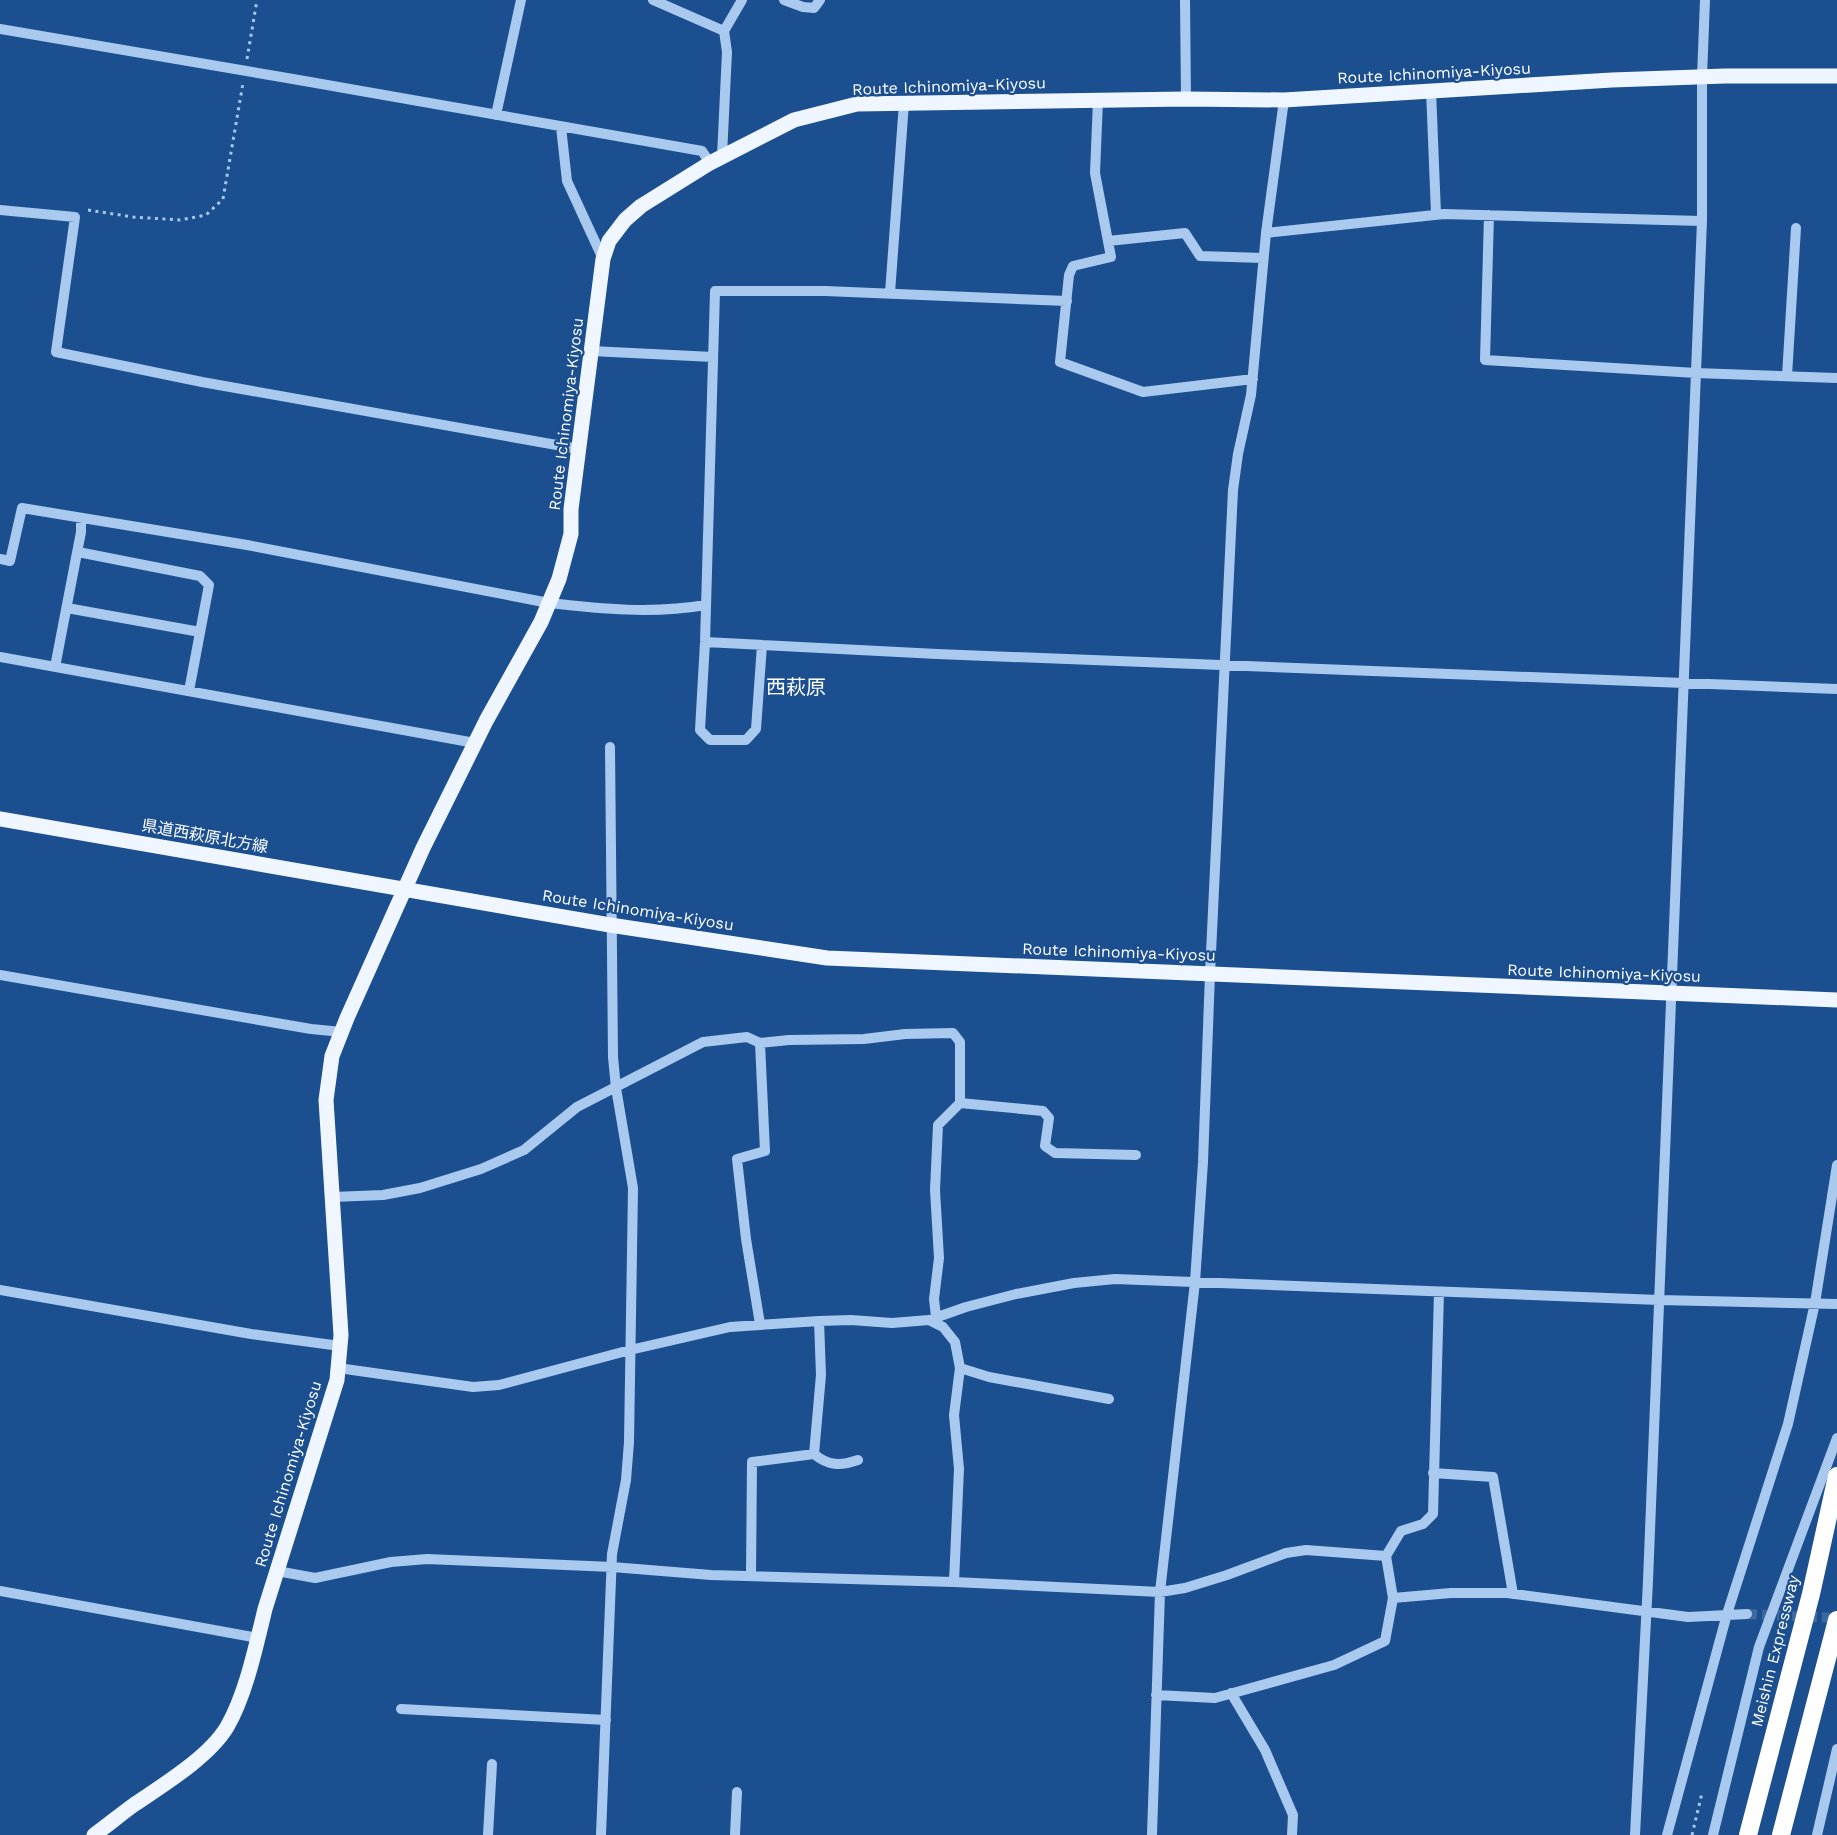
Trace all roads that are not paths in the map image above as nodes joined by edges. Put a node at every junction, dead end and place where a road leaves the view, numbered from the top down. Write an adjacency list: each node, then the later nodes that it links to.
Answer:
1 (521, 0): 17 (street)
2 (653, 0): 9 (street)
3 (742, 0): 9 (street)
4 (784, 0): 5 (street)
5 (820, 0)
6 (1185, 0): 13 (street)
7 (1705, 0): 11 (street)
8 (0, 29): 17 (street)
9 (724, 31): 19 (street)
10 (1837, 76): 11 (main road, Route Ichinomiya-Kiyosu)
11 (1702, 77): 12 (main road, Route Ichinomiya-Kiyosu); 23 (street)
12 (1431, 90): 15 (main road, Route Ichinomiya-Kiyosu); 21 (street)
13 (1186, 99): 14 (main road, Route Ichinomiya-Kiyosu); 15 (main road, Route Ichinomiya-Kiyosu)
14 (1098, 100): 16 (main road, Route Ichinomiya-Kiyosu); 26 (street)
15 (1284, 100): 25 (street)
16 (904, 103): 19 (main road, Route Ichinomiya-Kiyosu); 29 (street)
17 (496, 115): 18 (street)
18 (561, 127): 19 (street); 28 (street)
19 (716, 160): 28 (main road, Route Ichinomiya-Kiyosu)
20 (0, 210): 37 (street)
21 (1436, 214): 22 (street); 25 (street)
22 (1489, 215): 23 (street); 33 (street)
23 (1702, 221): 33 (street)
24 (1796, 228): 34 (street)
25 (1266, 232): 27 (street)
26 (1108, 241): 27 (street); 30 (street)
27 (1263, 258): 36 (street)
28 (603, 259): 31 (main road, Route Ichinomiya-Kiyosu)
29 (890, 293): 30 (street); 32 (street)
30 (1067, 301): 36 (street)
31 (591, 351): 32 (street); 37 (main road, Route Ichinomiya-Kiyosu)
32 (713, 357): 42 (street)
33 (1696, 373): 34 (street); 50 (street)
34 (1787, 376): 35 (street)
35 (1837, 378)
36 (1253, 379): 48 (street)
37 (579, 449): 41 (main road, Route Ichinomiya-Kiyosu)
38 (81, 518): 39 (street); 40 (street); 41 (street)
39 (78, 552): 43 (street); 44 (street)
40 (0, 559)
41 (549, 603): 42 (street); 53 (main road, Route Ichinomiya-Kiyosu)
42 (706, 605): 45 (street)
43 (67, 608): 44 (street); 49 (street)
44 (200, 632): 52 (street)
45 (705, 642): 46 (street); 46 (street)
46 (762, 645): 48 (street)
47 (0, 657): 49 (street)
48 (1224, 664): 50 (street); 58 (street)
49 (55, 667): 52 (street)
50 (1684, 683): 51 (street); 60 (street)
51 (1837, 689)
52 (189, 691): 53 (street)
53 (475, 743): 56 (main road, Route Ichinomiya-Kiyosu)
54 (610, 747): 57 (street)
55 (0, 819): 56 (main road, 県道西萩原北方線)
56 (404, 888): 57 (main road, Route Ichinomiya-Kiyosu); 62 (main road, Route Ichinomiya-Kiyosu)
57 (610, 925): 58 (main road, Route Ichinomiya-Kiyosu); 64 (street)
58 (1210, 974): 60 (main road, Route Ichinomiya-Kiyosu); 69 (street)
59 (0, 975): 62 (street)
60 (1672, 994): 61 (main road, Route Ichinomiya-Kiyosu); 72 (street)
61 (1837, 1000)
62 (342, 1032): 68 (main road, Route Ichinomiya-Kiyosu)
63 (760, 1043): 64 (street); 65 (street); 77 (street)
64 (616, 1088): 68 (street); 79 (street)
65 (960, 1103): 66 (street); 75 (street)
66 (1136, 1155)
67 (1837, 1165): 73 (street)
68 (332, 1197): 78 (main road, Route Ichinomiya-Kiyosu)
69 (1195, 1282): 71 (street); 75 (street); 94 (street)
70 (0, 1290): 78 (street)
71 (1439, 1292): 72 (street); 86 (street)
72 (1659, 1300): 73 (street); 97 (street)
73 (1815, 1303): 74 (street); 98 (street)
74 (1837, 1304)
75 (932, 1319): 76 (street); 81 (street)
76 (819, 1321): 77 (street); 84 (street)
77 (760, 1324): 79 (street)
78 (340, 1346): 80 (main road, Route Ichinomiya-Kiyosu)
79 (630, 1350): 80 (street); 89 (street)
80 (338, 1368): 90 (main road, Route Ichinomiya-Kiyosu)
81 (960, 1368): 82 (street); 92 (street)
82 (1109, 1399)
83 (1837, 1438): 117 (street)
84 (814, 1454): 85 (street); 91 (street)
85 (858, 1460)
86 (1433, 1473): 88 (street); 95 (street)
87 (1837, 1476): 118 (highway, Meishin Expressway, bridge)
88 (1386, 1556): 94 (street); 96 (street)
89 (612, 1567): 90 (street); 91 (street); 105 (street)
90 (277, 1571): 101 (main road, Route Ichinomiya-Kiyosu)
91 (751, 1576): 92 (street)
92 (954, 1582): 94 (street)
93 (0, 1591): 101 (street)
94 (1160, 1592): 103 (street)
95 (1513, 1594): 96 (street); 97 (street)
96 (1393, 1598): 102 (street)
97 (1646, 1611): 98 (street); 115 (street)
98 (1727, 1614): 99 (street); 116 (street)
99 (1747, 1614)
100 (1837, 1620): 119 (highway)
101 (258, 1638): 109 (main road, Route Ichinomiya-Kiyosu)
102 (1231, 1693): 103 (street); 114 (street)
103 (1156, 1695): 113 (street)
104 (401, 1709): 105 (street)
105 (606, 1720): 111 (street)
106 (1837, 1749): 120 (street)
107 (492, 1764): 110 (street)
108 (737, 1792): 112 (street)
109 (94, 1835)
110 (488, 1835)
111 (601, 1835)
112 (735, 1835)
113 (1152, 1835)
114 (1292, 1835)
115 (1635, 1835)
116 (1667, 1835)
117 (1713, 1835)
118 (1748, 1835)
119 (1781, 1835)
120 (1817, 1835)

